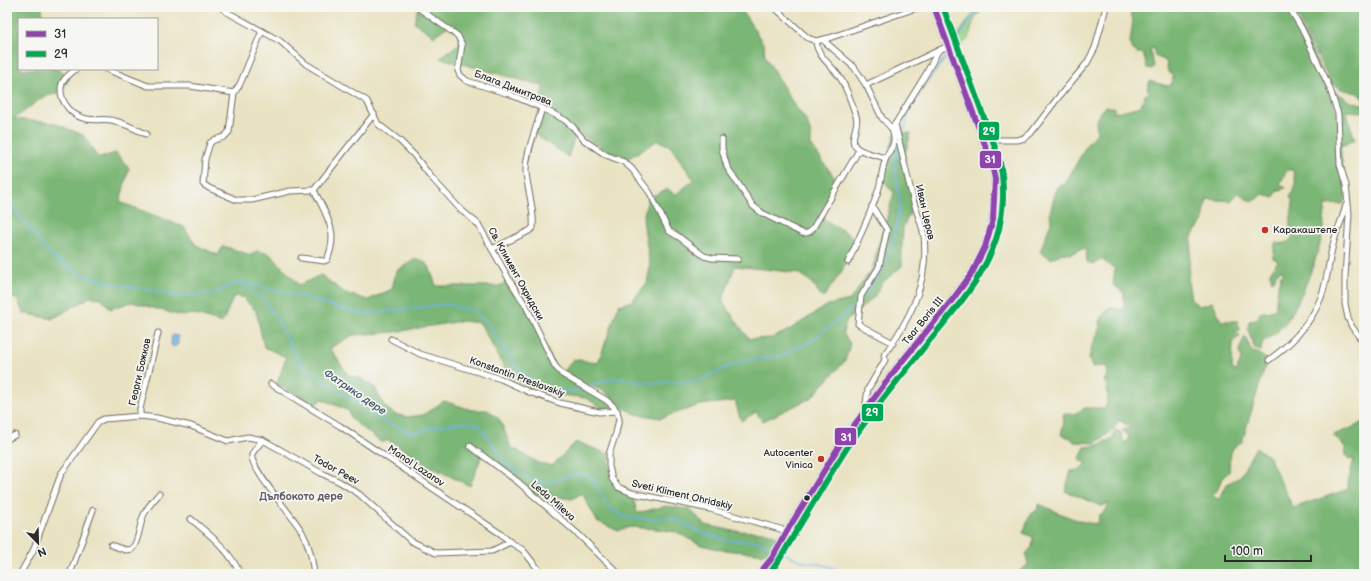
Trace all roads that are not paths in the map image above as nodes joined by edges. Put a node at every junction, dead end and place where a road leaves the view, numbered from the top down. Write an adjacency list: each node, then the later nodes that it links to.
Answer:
1 (221, 7): 8 (street, Св. Климент Охридски)
2 (417, 7): 17 (street, Блага Димитрова)
3 (774, 7): 10 (street)
4 (919, 7): 9 (street)
5 (934, 7): 11 (street, Tsar Boris III)
6 (1106, 7): 23 (street)
7 (1287, 7): 27 (street)
8 (262, 31): 16 (street); 18 (street, Св. Климент Охридски)
9 (823, 40): 10 (street); 15 (street)
10 (816, 41): 24 (street)
11 (948, 46): 12 (street); 23 (street, Tsar Boris III)
12 (938, 51): 15 (street); 19 (street)
13 (75, 70): 21 (street)
14 (108, 70): 16 (street)
15 (866, 84): 20 (street)
16 (234, 93): 26 (street)
17 (542, 108): 29 (street); 31 (street, Блага Димитрова)
18 (374, 114): 26 (street); 29 (street, Св. Климент Охридски)
19 (895, 124): 20 (street); 35 (street, Иван Церов)
20 (892, 129): 25 (street)
21 (146, 134)
22 (722, 139): 24 (street)
23 (984, 140): 39 (street, Tsar Boris III)
24 (859, 150): 25 (street)
25 (886, 158): 28 (street)
26 (314, 190): 30 (street)
27 (1347, 200): 36 (street); 37 (street)
28 (872, 206): 32 (street); 35 (street)
29 (492, 248): 40 (street, Св. Климент Охридски)
30 (302, 258)
31 (738, 259)
32 (848, 262)
33 (158, 333): 41 (street, Георги Божков)
34 (391, 339): 40 (street, Konstantin Preslavskiy)
35 (893, 343): 39 (street, Иван Церов)
36 (1364, 343)
37 (1269, 360)
38 (271, 384): 50 (street, Manol Lazarov)
39 (865, 410): 49 (street, Tsar Boris III)
40 (617, 411): 49 (street, Sveti Kliment Ohridskiy)
41 (140, 416): 44 (street, Todor Peev); 52 (street, Todor Peev)
42 (15, 435): 43 (street)
43 (7, 439)
44 (263, 440): 50 (street, Todor Peev); 55 (street)
45 (470, 446): 57 (street, Leda Mileva)
46 (159, 494): 51 (street)
47 (93, 510): 53 (street)
48 (191, 518): 54 (street)
49 (787, 531): 58 (street, Tsar Boris III)
50 (510, 542): 56 (street, Manol Lazarov)
51 (111, 545)
52 (20, 574)
53 (70, 574)
54 (240, 574)
55 (314, 574)
56 (542, 574)
57 (620, 574)
58 (759, 574)

